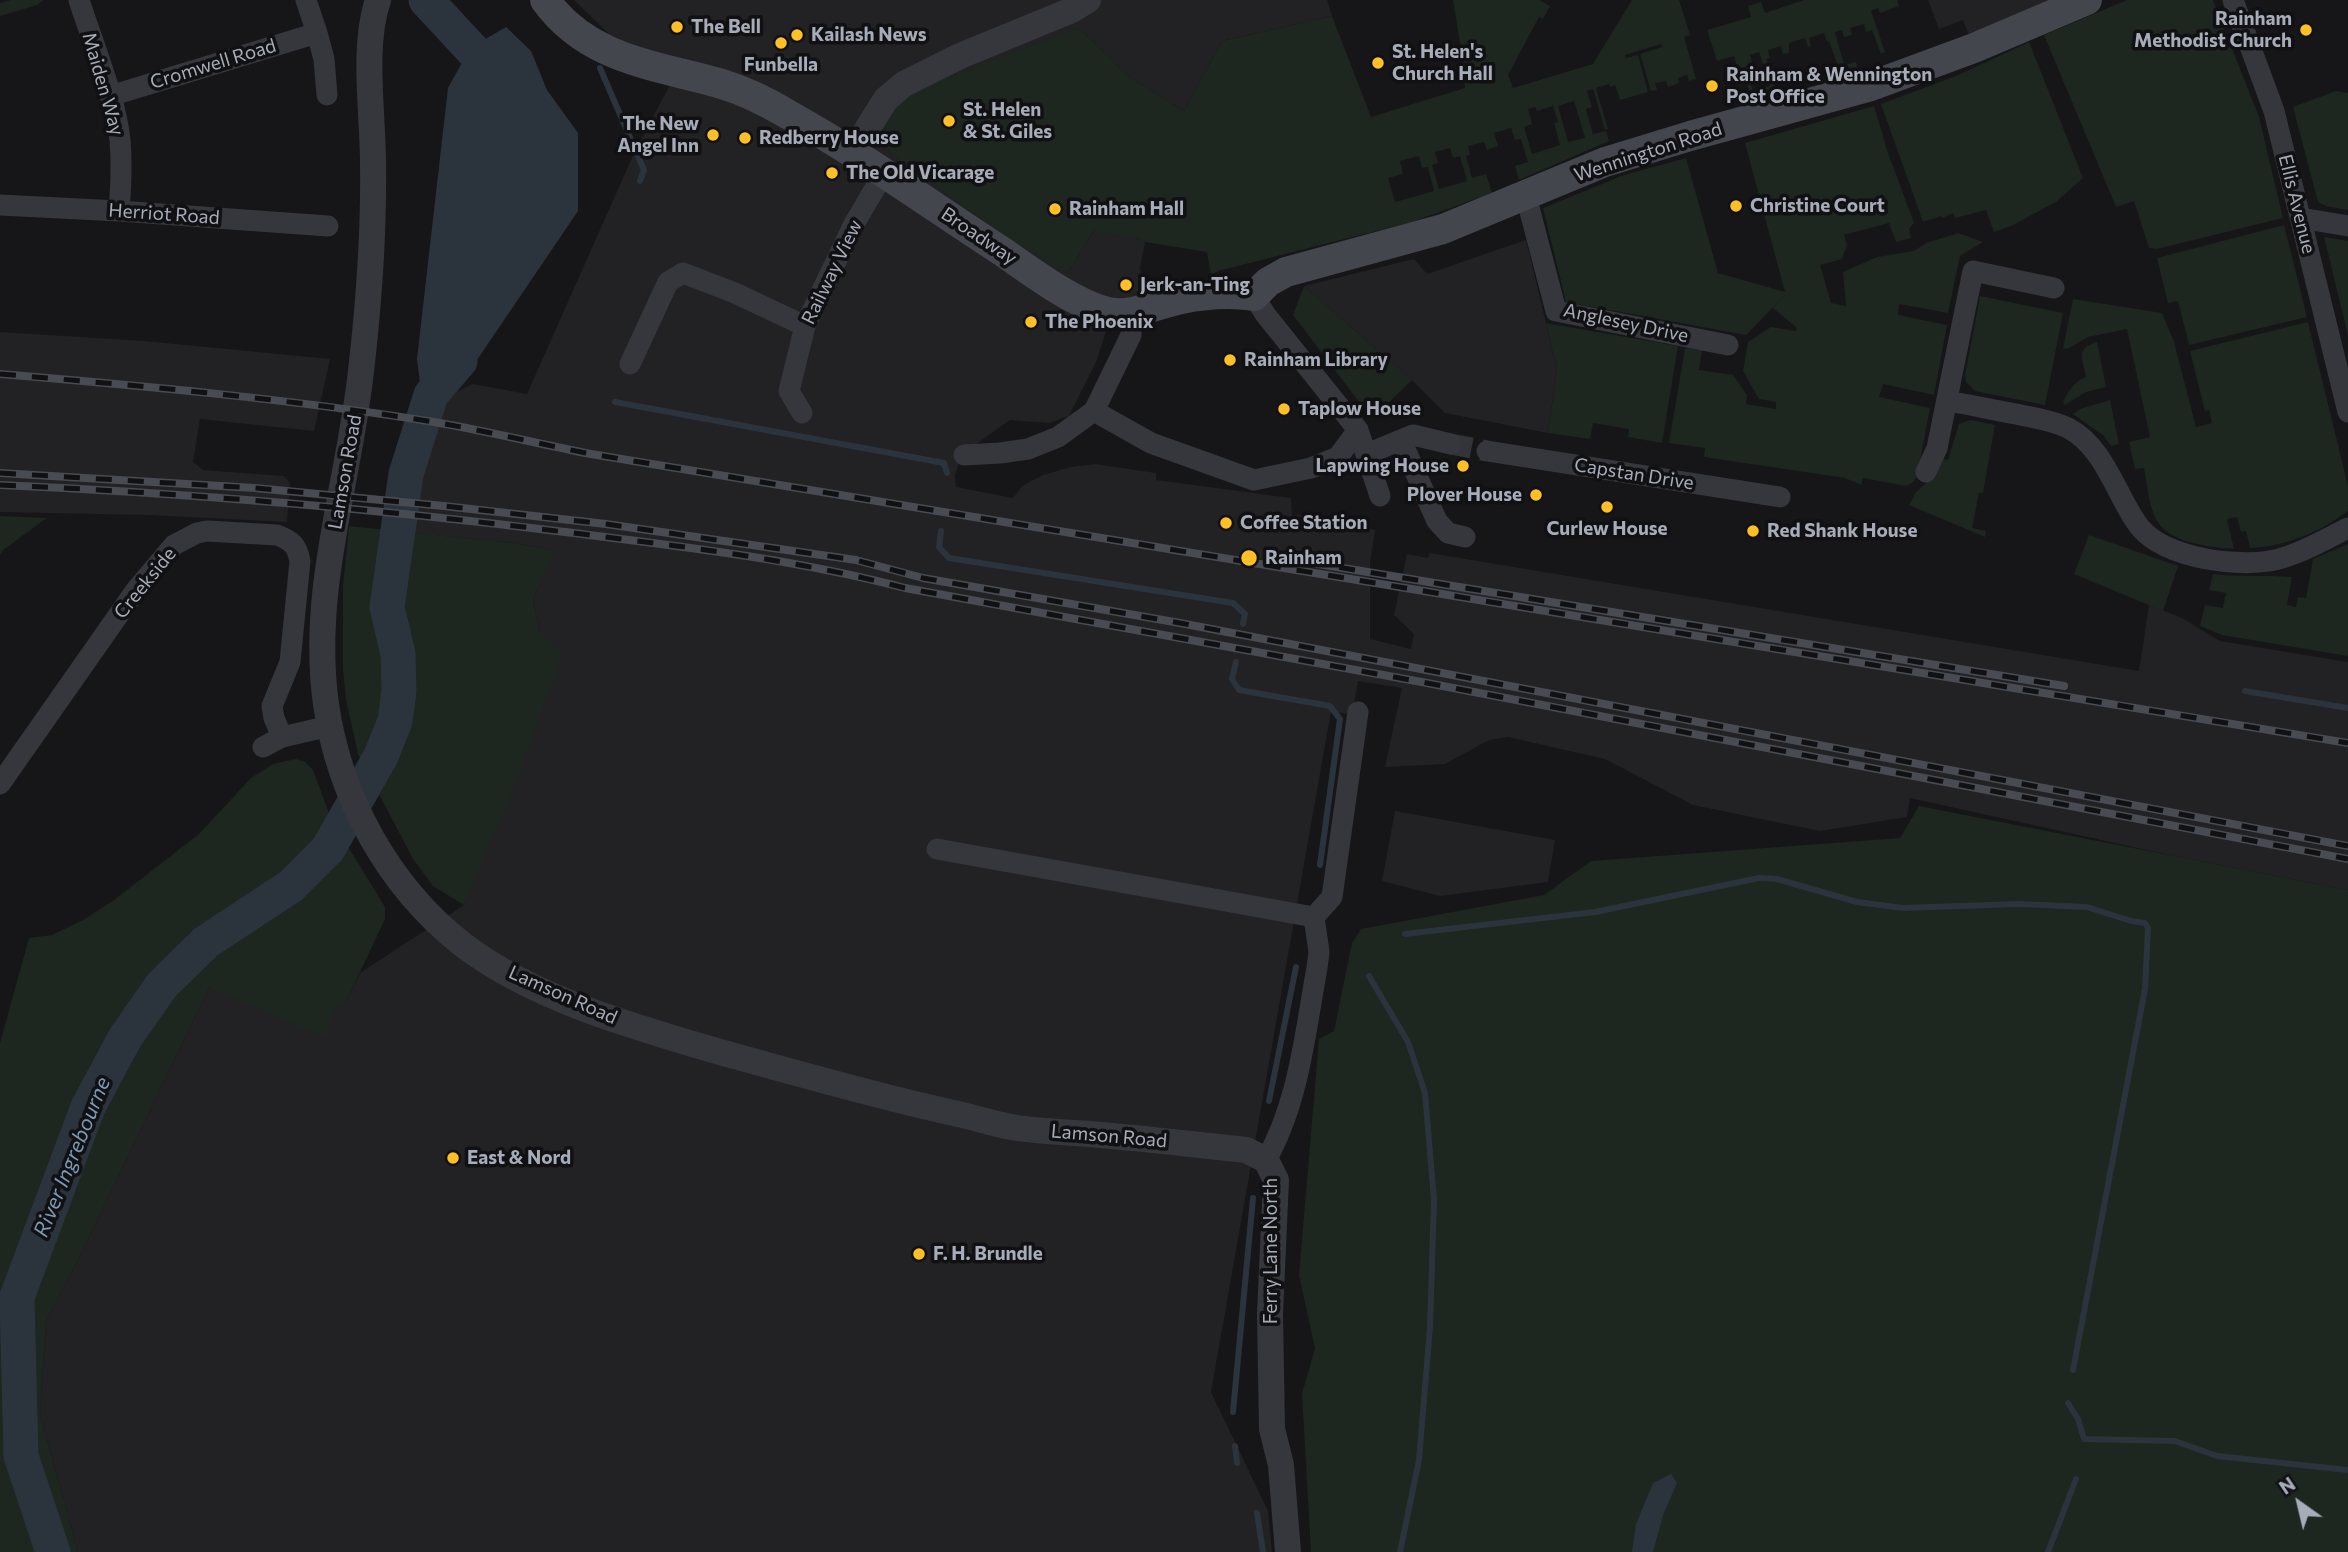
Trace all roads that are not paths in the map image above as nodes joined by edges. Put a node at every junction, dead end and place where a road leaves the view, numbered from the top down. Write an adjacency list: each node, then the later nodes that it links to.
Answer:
1 (79, 0): 10 (street, Maiden Way)
2 (306, 0): 8 (street)
3 (378, 0): 41 (street, Lamson Road)
4 (545, 0): 11 (main road, Broadway)
5 (1088, 0): 11 (street)
6 (2087, 0): 13 (main road, Wennington Road)
7 (2233, 0): 16 (street, Ellis Avenue)
8 (317, 33): 9 (street); 10 (street, Cromwell Road)
9 (327, 95)
10 (110, 96): 15 (street, Maiden Way)
11 (852, 153): 12 (main road, Broadway)
12 (884, 173): 21 (main road, Broadway); 22 (street, Railway View)
13 (1526, 196): 20 (main road, Wennington Road); 23 (street, Anglesey Drive)
14 (0, 205): 15 (street, Herriot Road)
15 (119, 211): 17 (street, Herriot Road)
16 (2300, 218): 18 (street); 27 (street, Ellis Avenue)
17 (328, 226)
18 (2348, 226)
19 (2054, 288): 25 (street)
20 (1254, 296): 21 (main road, Broadway); 29 (street)
21 (1131, 312): 26 (street)
22 (805, 326): 24 (street); 28 (street, Railway View)
23 (1728, 345)
24 (630, 364)
25 (1948, 401): 35 (street); 38 (street)
26 (1094, 411): 29 (street); 34 (street)
27 (2348, 412)
28 (802, 413)
29 (1357, 430): 33 (street)
30 (1401, 440): 31 (street); 33 (street); 39 (street)
31 (1451, 444)
32 (1488, 451): 37 (street, Capstan Drive)
33 (1367, 454): 36 (street)
34 (964, 455)
35 (1926, 472)
36 (1380, 496)
37 (1780, 497)
38 (2348, 528)
39 (1465, 537)
40 (1357, 712): 46 (street)
41 (330, 726): 42 (street); 47 (street, Lamson Road)
42 (282, 737): 43 (street); 44 (street, Creekside)
43 (263, 747)
44 (0, 784)
45 (937, 849): 46 (street)
46 (1314, 917): 47 (street, Ferry Lane North)
47 (1266, 1160): 48 (street, Ferry Lane North)
48 (1288, 1552)

